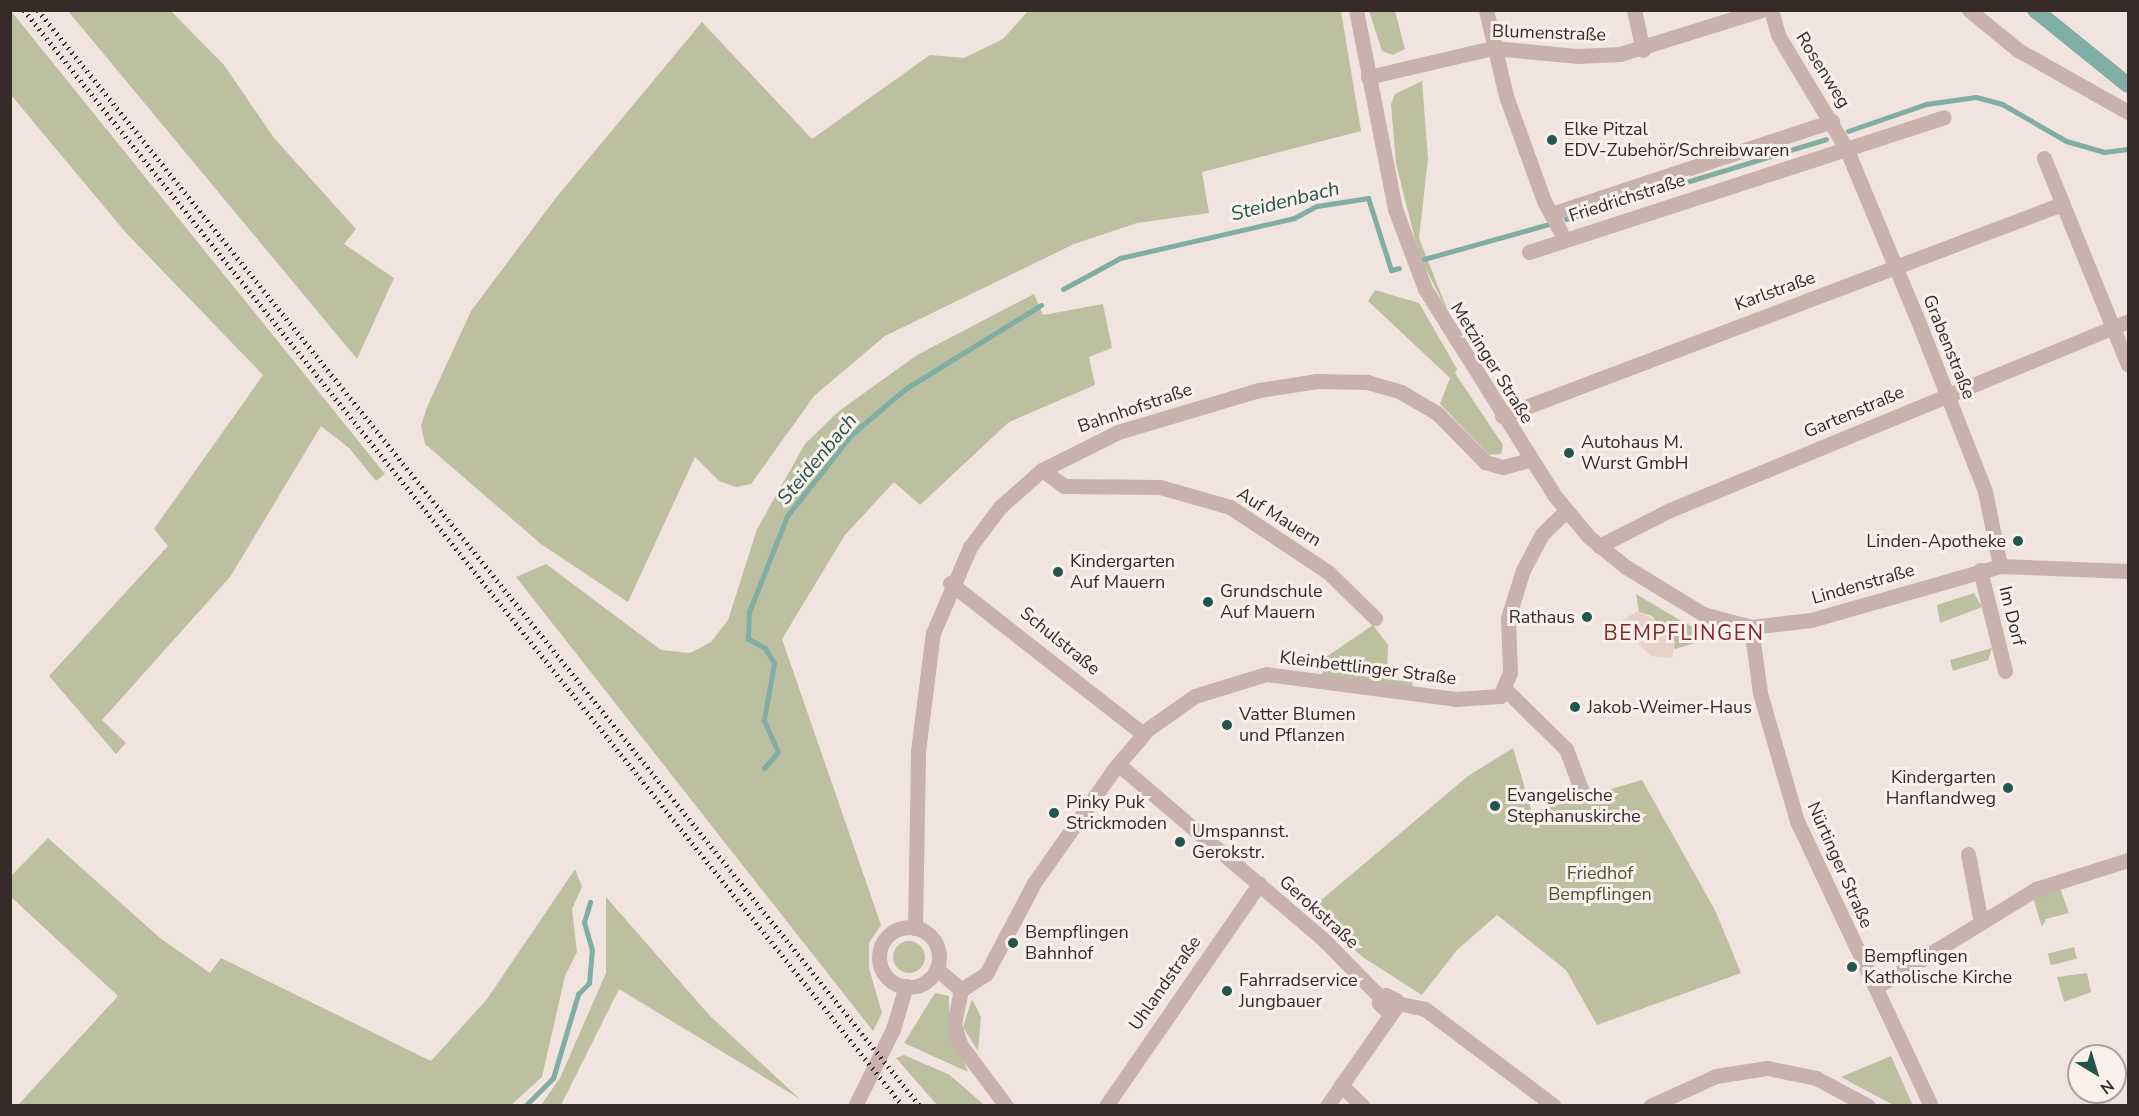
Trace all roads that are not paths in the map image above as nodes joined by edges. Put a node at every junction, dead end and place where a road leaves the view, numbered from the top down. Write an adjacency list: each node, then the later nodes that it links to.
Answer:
1 (1356, 10): 9 (street, Metzinger Straße)
2 (1486, 10): 7 (street)
3 (1634, 10): 8 (street)
4 (1761, 10): 8 (street, Blumenstraße)
5 (1771, 10): 12 (street, Rosenweg)
6 (1969, 10): 10 (street)
7 (1493, 48): 8 (street, Blumenstraße); 9 (street, Blumenstraße); 16 (street)
8 (1643, 50)
9 (1368, 76): 24 (street, Metzinger Straße)
10 (2128, 112)
11 (1944, 117): 13 (street, Friedrichstraße)
12 (1832, 121): 13 (street, Rosenweg); 16 (street)
13 (1846, 148): 17 (street, Friedrichstraße); 19 (street, Grabenstraße)
14 (2044, 158): 15 (street)
15 (2062, 204): 19 (street, Karlstraße); 21 (street)
16 (1554, 213): 17 (street)
17 (1565, 240): 18 (street, Friedrichstraße)
18 (1529, 252)
19 (1895, 267): 23 (street, Grabenstraße); 24 (street, Karlstraße)
20 (2128, 321): 21 (street, Gartenstraße)
21 (2113, 328): 22 (street); 23 (street, Gartenstraße)
22 (2128, 365)
23 (1947, 395): 28 (street, Gartenstraße); 29 (street, Grabenstraße)
24 (1502, 416): 25 (street, Metzinger Straße)
25 (1530, 460): 26 (street, Bahnhofstraße); 27 (street, Metzinger Straße)
26 (1042, 470): 32 (street, Bahnhofstraße); 33 (street, Auf Mauern)
27 (1566, 511): 28 (street, Metzinger Straße); 36 (street)
28 (1599, 546): 34 (street, Metzinger Straße)
29 (2000, 566): 30 (street, Lindenstraße); 31 (street, Lindenstraße)
30 (1980, 570): 34 (street, Lindenstraße); 35 (street, Im Dorf)
31 (2128, 571)
32 (950, 583): 37 (street, Schulstraße); 44 (street, Bahnhofstraße)
33 (1375, 618)
34 (1751, 627): 47 (street, Nürtinger Straße)
35 (2005, 671)
36 (1506, 690): 37 (street, Kleinbettlinger Straße); 39 (street)
37 (1143, 734): 38 (street, Kleinbettlinger Straße)
38 (1118, 764): 42 (street, Gerokstraße); 48 (street, Kleinbettlinger Straße)
39 (1584, 797)
40 (1968, 854): 43 (street)
41 (2128, 860): 43 (street)
42 (1259, 884): 49 (street, Gerokstraße); 53 (street, Uhlandstraße)
43 (1981, 923): 47 (street)
44 (915, 927): 45 (street); 46 (street)
45 (937, 969): 46 (street); 48 (street)
46 (906, 986): 51 (street)
47 (1876, 987): 59 (street, Nürtinger Straße)
48 (961, 990): 52 (street)
49 (1393, 1008): 50 (street); 56 (street)
50 (1341, 1085): 54 (street); 55 (street)
51 (855, 1106)
52 (1006, 1106)
53 (1106, 1106)
54 (1327, 1106)
55 (1363, 1106)
56 (1554, 1106)
57 (1650, 1106): 58 (street)
58 (1868, 1106)
59 (1931, 1106)

